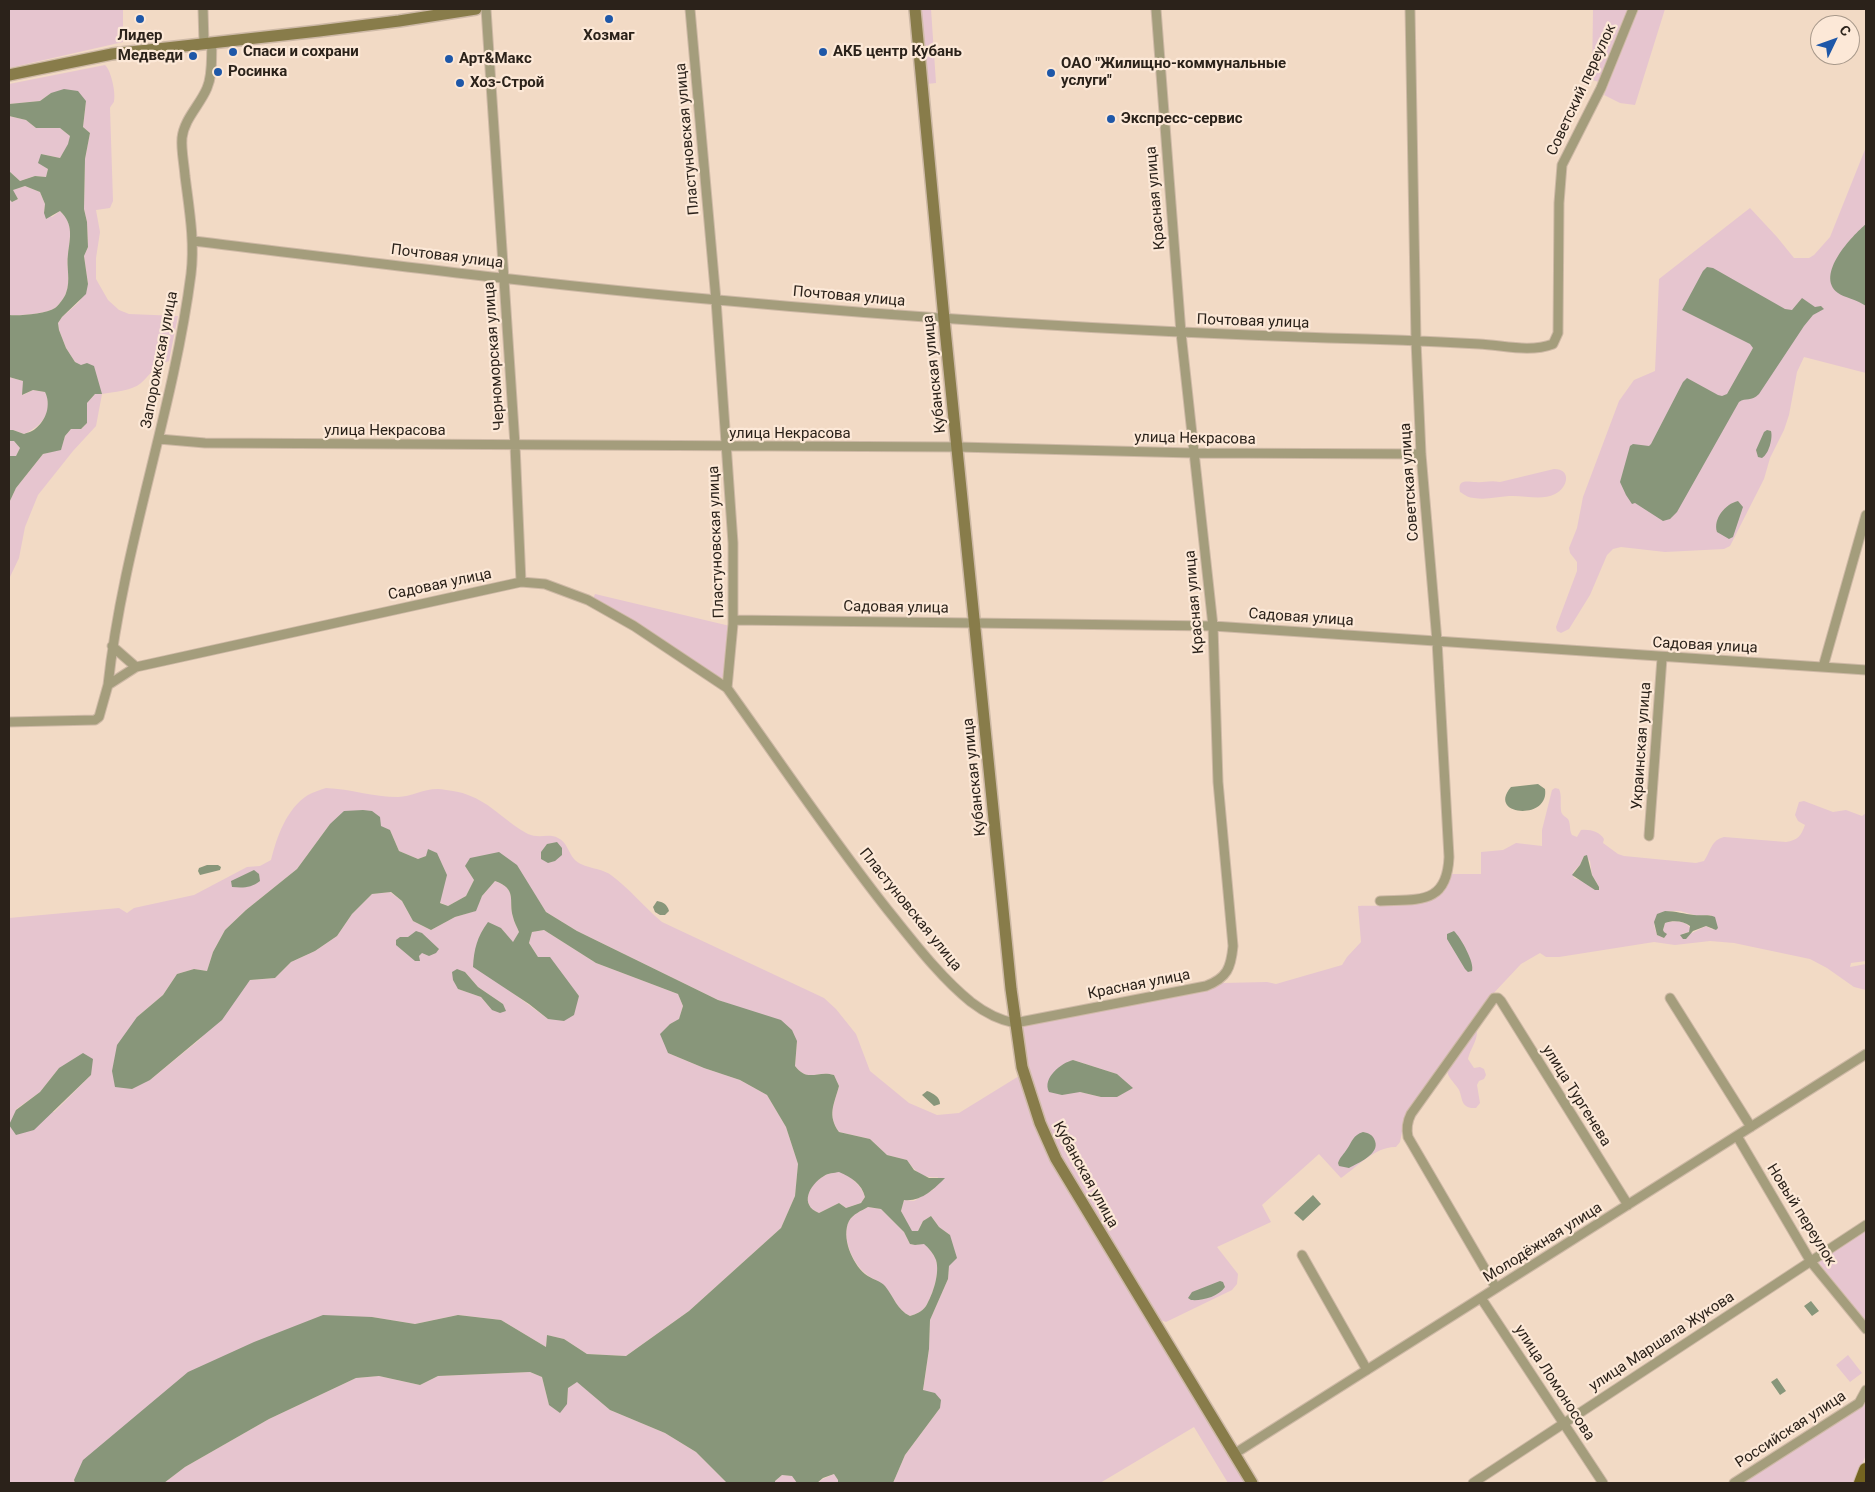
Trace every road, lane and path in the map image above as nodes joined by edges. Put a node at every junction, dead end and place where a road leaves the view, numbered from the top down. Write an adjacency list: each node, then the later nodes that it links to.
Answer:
1 (203, 9): 9 (street, Запорожская улица)
2 (476, 9): 9 (street)
3 (486, 9): 12 (street, Черноморская улица)
4 (690, 9): 13 (street, Пластуновская улица)
5 (915, 9): 14 (street, Кубанская улица)
6 (1156, 9): 15 (street, Красная улица)
7 (1410, 9): 17 (street, Советская улица)
8 (1633, 9): 16 (street, Советский переулок)
9 (208, 43): 10 (street); 11 (street, Запорожская улица)
10 (9, 75)
11 (193, 241): 12 (street, Почтовая улица); 18 (street, Запорожская улица)
12 (503, 278): 13 (street, Почтовая улица); 19 (street, Черноморская улица)
13 (716, 300): 14 (street, Почтовая улица); 20 (street, Пластуновская улица)
14 (944, 319): 15 (street, Почтовая улица); 21 (street, Кубанская улица)
15 (1181, 333): 17 (street, Почтовая улица); 22 (street, Красная улица)
16 (1558, 333): 17 (street, Почтовая улица)
17 (1416, 341): 23 (street, Советская улица)
18 (158, 439): 19 (street, улица Некрасова); 30 (street, Запорожская улица)
19 (516, 445): 20 (street, улица Некрасова); 25 (street, Черноморская улица)
20 (727, 447): 21 (street, улица Некрасова); 26 (street, Пластуновская улица)
21 (958, 448): 22 (street, улица Некрасова); 27 (street, Кубанская улица)
22 (1193, 453): 23 (street, улица Некрасова); 28 (street, Красная улица)
23 (1421, 454): 29 (street, Советская улица)
24 (1866, 515): 32 (street)
25 (521, 582): 33 (street, Садовая улица); 36 (street, Садовая улица)
26 (733, 620): 27 (street, Садовая улица); 36 (street, Пластуновская улица)
27 (975, 622): 28 (street, Садовая улица); 41 (street, Кубанская улица)
28 (1212, 626): 29 (street, Садовая улица); 41 (street, Красная улица)
29 (1437, 641): 31 (street, Садовая улица); 39 (street, Советская улица)
30 (112, 646): 33 (street); 35 (street, Запорожская улица)
31 (1662, 658): 32 (street, Садовая улица); 38 (street, Украинская улица)
32 (1823, 666): 34 (street, Садовая улица)
33 (136, 667): 35 (street, Садовая улица)
34 (1866, 670)
35 (108, 685): 37 (street)
36 (727, 688): 41 (street, Пластуновская улица)
37 (9, 722)
38 (1649, 836)
39 (1380, 900)
40 (1670, 998): 43 (street)
41 (1015, 1023): 55 (street, Кубанская улица)
42 (1866, 1054): 43 (street, Молодёжная улица)
43 (1751, 1127): 44 (street, Молодёжная улица)
44 (1737, 1136): 45 (street, Молодёжная улица); 48 (street, Новый переулок)
45 (1628, 1205): 49 (street, Молодёжная улица); 49 (street, улица Тургенева)
46 (1866, 1225): 48 (street, улица Маршала Жукова)
47 (1302, 1255): 52 (street)
48 (1811, 1262): 51 (street, Новый переулок); 54 (street, улица Маршала Жукова)
49 (1496, 1288): 50 (street, Молодёжная улица)
50 (1481, 1298): 52 (street, Молодёжная улица); 54 (street, улица Ломоносова)
51 (1866, 1330)
52 (1367, 1370): 55 (street, Молодёжная улица)
53 (1864, 1394): 60 (street, Российская улица)
54 (1564, 1423): 58 (street, улица Маршала Жукова); 59 (street, улица Ломоносова)
55 (1234, 1454): 57 (street, Кубанская улица)
56 (1866, 1470): 61 (main road)
57 (1252, 1483)
58 (1473, 1483)
59 (1603, 1483)
60 (1734, 1483)
61 (1861, 1483)

